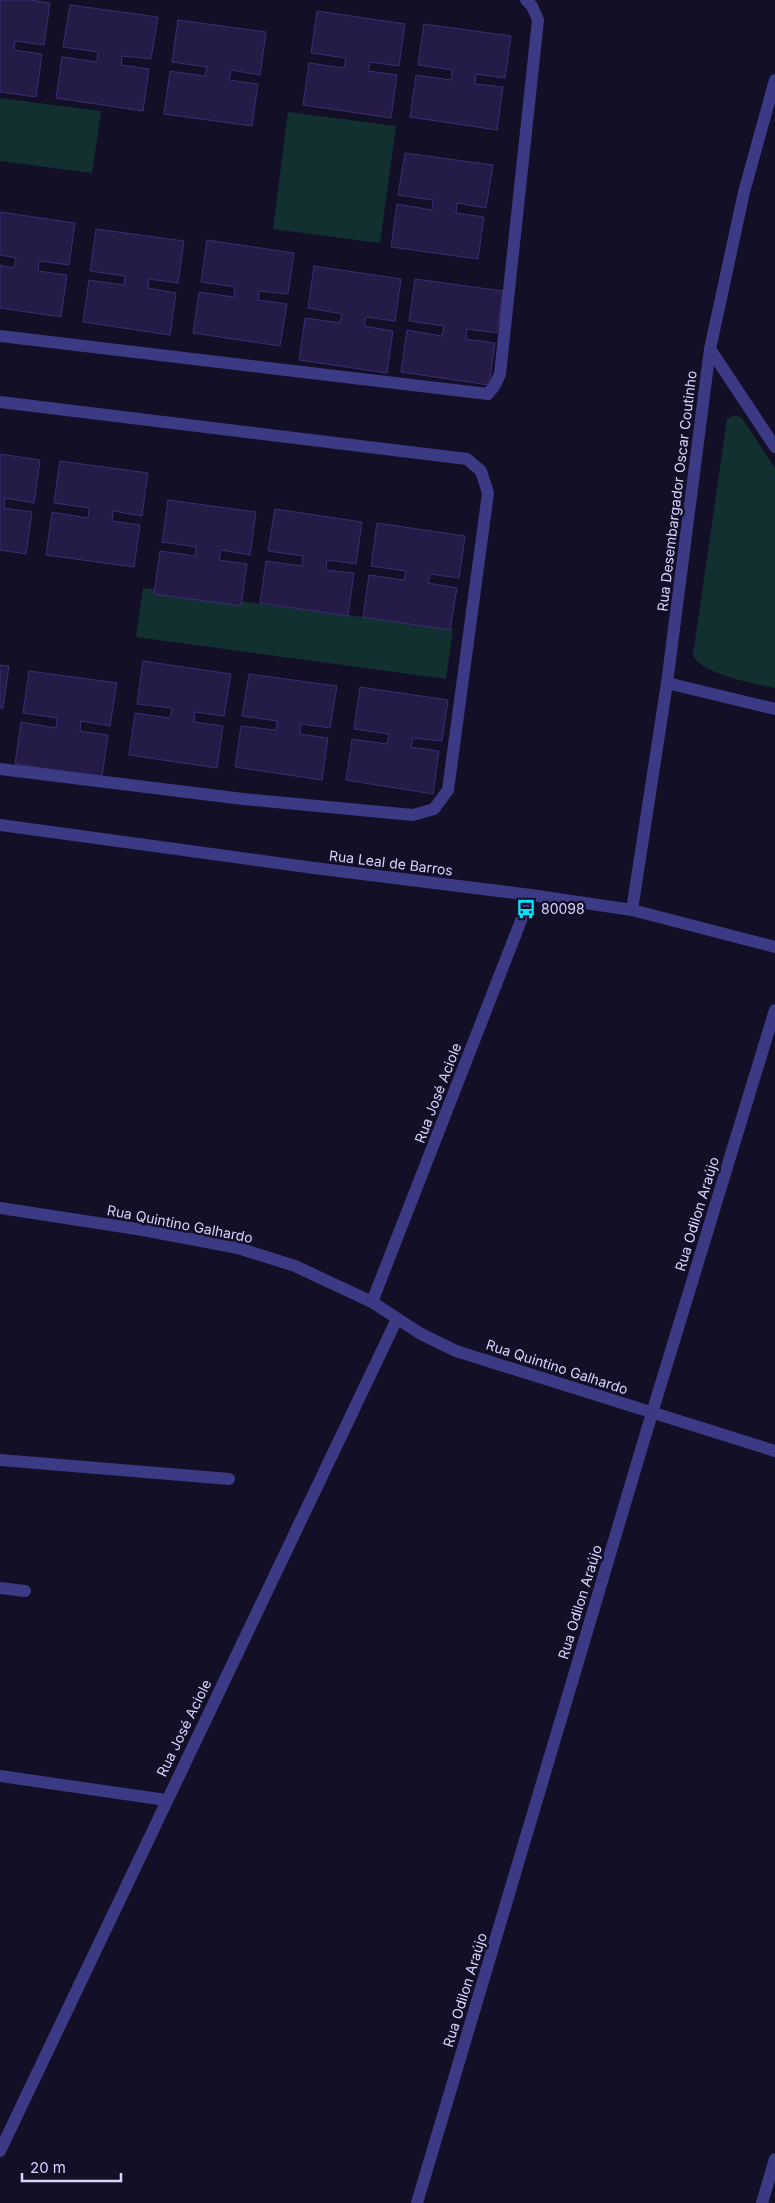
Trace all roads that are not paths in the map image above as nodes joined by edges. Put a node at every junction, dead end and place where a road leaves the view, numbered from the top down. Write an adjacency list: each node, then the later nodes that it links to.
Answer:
1 (526, 0): 3 (street)
2 (775, 80): 4 (street, Rua Desembargador Oscar Coutinho)
3 (0, 336)
4 (710, 349): 6 (street); 7 (street, Rua Desembargador Oscar Coutinho)
5 (0, 402): 9 (street)
6 (775, 447)
7 (667, 683): 8 (street); 12 (street, Rua Desembargador Oscar Coutinho)
8 (775, 709)
9 (0, 769)
10 (0, 825): 11 (street, Rua Leal de Barros)
11 (531, 895): 12 (street, Rua Leal de Barros); 16 (street, Rua José Aciole)
12 (632, 910): 13 (street, Rua Leal de Barros)
13 (775, 947)
14 (775, 1010): 18 (street, Rua Odilon Araújo)
15 (0, 1208): 16 (street, Rua Quintino Galhardo)
16 (372, 1302): 17 (street, Rua Quintino Galhardo)
17 (397, 1319): 18 (street, Rua Quintino Galhardo); 25 (street, Rua José Aciole)
18 (652, 1413): 19 (street, Rua Quintino Galhardo); 28 (street, Rua Odilon Araújo)
19 (775, 1451)
20 (0, 1460): 21 (street)
21 (229, 1480)
22 (0, 1588): 23 (street)
23 (24, 1591)
24 (0, 1776): 25 (street)
25 (166, 1800): 26 (street, Rua José Aciole)
26 (0, 2151)
27 (775, 2159): 29 (street)
28 (417, 2203)
29 (762, 2203)

